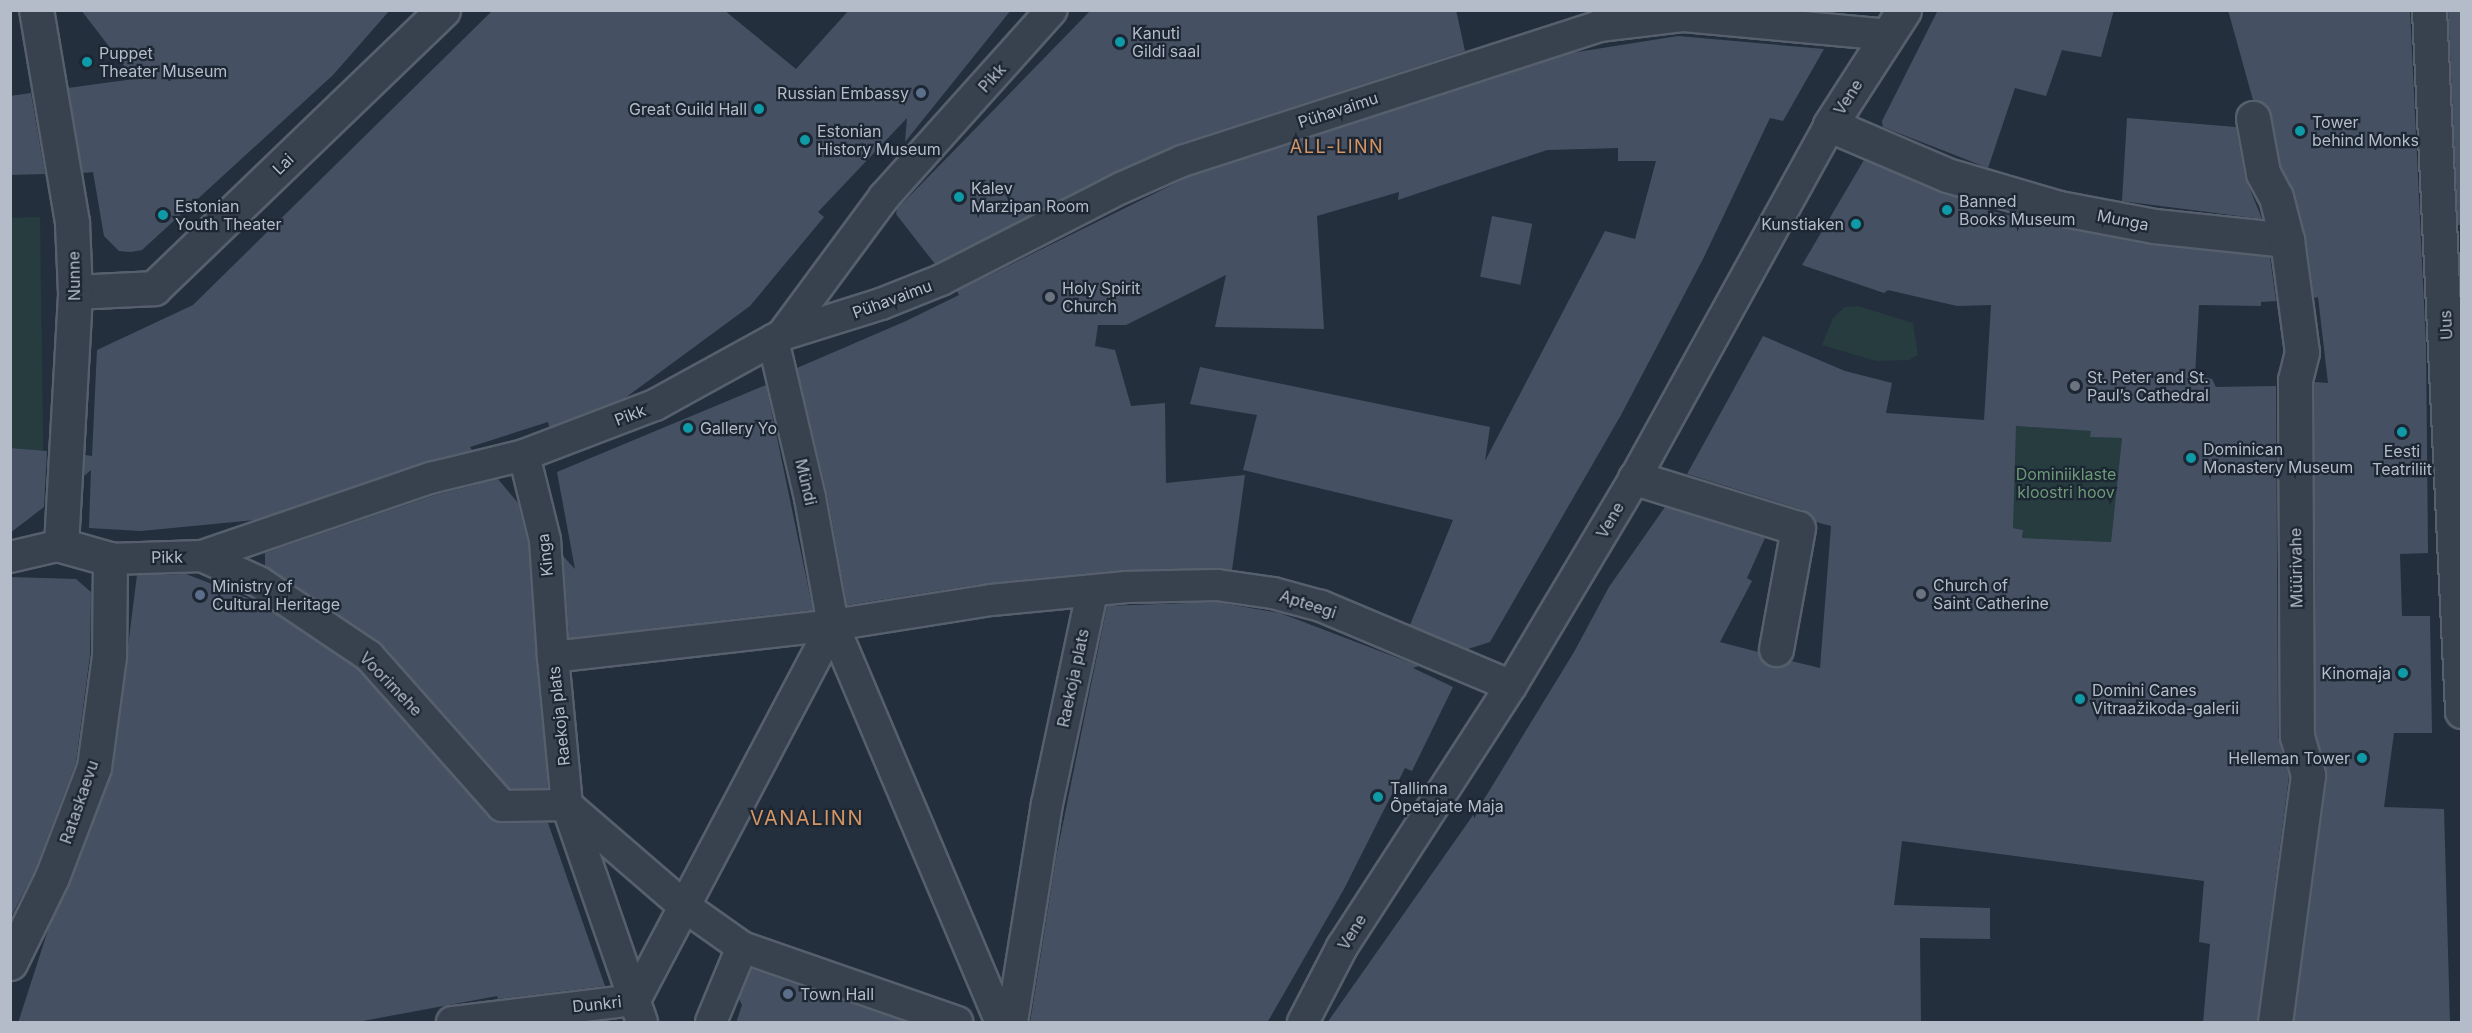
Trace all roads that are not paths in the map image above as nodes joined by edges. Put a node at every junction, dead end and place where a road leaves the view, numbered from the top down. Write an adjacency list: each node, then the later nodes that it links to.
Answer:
1 (36, 10): 9 (street, Nunne)
2 (443, 10): 9 (street, Lai)
3 (1052, 10): 10 (street, Pikk)
4 (2429, 10): 22 (street, Uus)
5 (1896, 23): 7 (street, Vene); 10 (street, Pühavaimu)
6 (2253, 118): 8 (street, Müürivahe)
7 (1830, 125): 8 (street, Munga); 12 (street, Vene)
8 (2286, 240): 34 (street, Müürivahe)
9 (75, 292): 13 (street, Nunne)
10 (777, 337): 11 (street, Pikk); 18 (street, Mündi)
11 (524, 455): 14 (street, Pikk); 20 (street, Kinga)
12 (1635, 478): 19 (street); 21 (street, Vene)
13 (61, 545): 15 (street); 16 (street, Pikk)
14 (201, 556): 16 (street, Pikk); 23 (street, Voorimehe)
15 (10, 557)
16 (110, 559): 26 (street, Rataskaevu)
17 (1092, 592): 18 (street, Raekoja plats); 21 (street, Apteegi); 32 (street, Raekoja plats)
18 (833, 626): 20 (street, Raekoja plats); 24 (street); 31 (street)
19 (1776, 649)
20 (553, 657): 23 (street, Raekoja plats)
21 (1511, 686): 33 (street, Vene)
22 (2462, 711)
23 (567, 805): 24 (street); 27 (street, Raekoja plats)
24 (684, 906): 25 (street); 27 (street)
25 (742, 947): 29 (street); 30 (street)
26 (10, 963)
27 (639, 1011): 28 (street, Dunkri)
28 (452, 1023)
29 (711, 1023)
30 (957, 1023)
31 (1001, 1023)
32 (1012, 1023)
33 (1303, 1023)
34 (2275, 1023)

